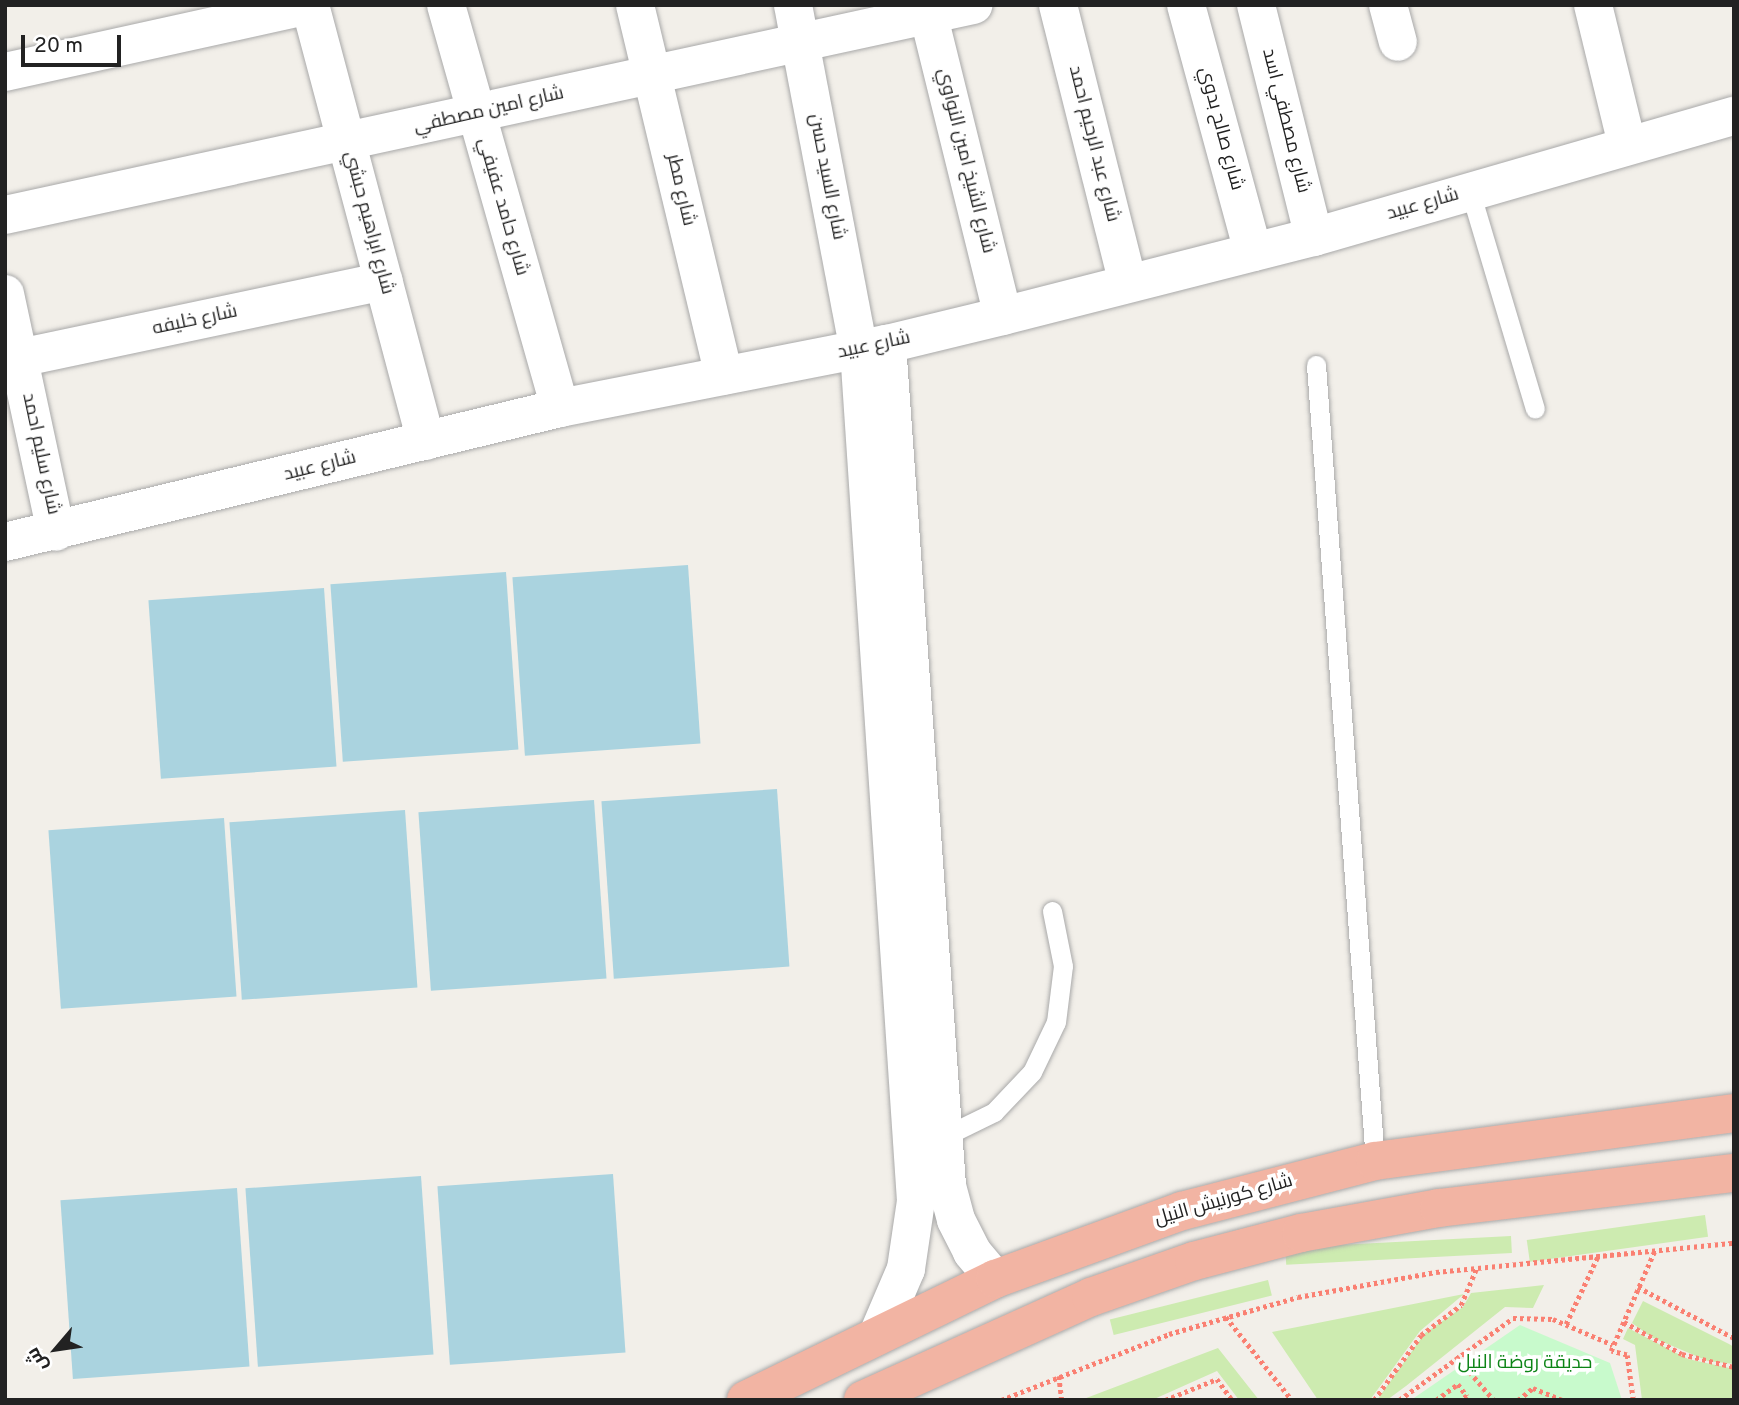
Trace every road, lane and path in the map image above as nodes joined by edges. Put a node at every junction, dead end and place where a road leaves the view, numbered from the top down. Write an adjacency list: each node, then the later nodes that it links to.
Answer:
1 (309, 5): 14 (street); 18 (street, شارع ابراهيم حبشي)
2 (446, 5): 16 (street, شارع حامد عفيفي)
3 (635, 5): 15 (street, شارع مطر)
4 (793, 5): 12 (street, شارع السيد حسن)
5 (973, 5): 11 (street, شارع امين مصطفي)
6 (1058, 5): 25 (street, شارع عبد الرحيم احمد)
7 (1186, 5): 23 (street, شارع صالح بدوي)
8 (1256, 5): 22 (street, شارع مصطفي اسد)
9 (1388, 5): 13 (street)
10 (1593, 5): 19 (street)
11 (928, 11): 12 (street, شارع امين مصطفي); 27 (street, شارع الشيخ امين النواوي)
12 (801, 42): 15 (street, شارع امين مصطفي); 28 (street, شارع السيد حسن)
13 (1398, 42)
14 (5, 72)
15 (652, 74): 16 (street, شارع امين مصطفي); 31 (street, شارع مطر)
16 (475, 114): 18 (street, شارع امين مصطفي); 32 (street, شارع حامد عفيفي)
17 (1734, 116): 19 (street, شارع عبيد)
18 (347, 143): 21 (street, شارع امين مصطفي); 24 (street, شارع ابراهيم حبشي)
19 (1627, 145): 20 (street, شارع عبيد)
20 (1470, 191): 22 (street, شارع عبيد); 33 (lane)
21 (5, 215)
22 (1314, 237): 23 (street, شارع عبيد)
23 (1253, 252): 25 (street, شارع عبيد)
24 (384, 281): 29 (street, شارع خليفه); 34 (street, شارع ابراهيم حبشي)
25 (1128, 283): 27 (street, شارع عبيد)
26 (5, 294): 29 (street, شارع سليم احمد)
27 (1003, 316): 28 (street, شارع عبيد)
28 (873, 347): 31 (street, شارع عبيد); 39 (street); 51 (street)
29 (12, 360): 35 (street, شارع سليم احمد)
30 (1316, 365): 40 (lane)
31 (724, 375): 32 (street, شارع عبيد)
32 (560, 408): 34 (street, شارع عبيد)
33 (1535, 409)
34 (426, 441): 35 (street, شارع عبيد)
35 (56, 532): 36 (street, شارع عبيد)
36 (5, 542)
37 (1052, 911): 39 (lane)
38 (1734, 1113): 40 (highway, شارع كورنيش النيل)
39 (943, 1137): 46 (street)
40 (1375, 1161): 46 (highway, شارع كورنيش النيل)
41 (1734, 1173): 58 (highway)
42 (1734, 1243): 43 (path)
43 (1655, 1250): 44 (path); 47 (path)
44 (1598, 1255): 45 (path); 50 (path)
45 (1478, 1267): 48 (path); 64 (path)
46 (995, 1279): 51 (highway, شارع كورنيش النيل)
47 (1638, 1287): 49 (path); 52 (path)
48 (1226, 1317): 56 (path); 63 (path)
49 (1624, 1322): 53 (path); 55 (path)
50 (1566, 1325): 53 (path); 54 (path)
51 (879, 1332): 57 (highway, شارع كورنيش النيل)
52 (1734, 1338)
53 (1613, 1345): 71 (path)
54 (1456, 1356): 65 (path); 68 (path)
55 (1734, 1367)
56 (1059, 1376): 59 (path); 60 (path)
57 (746, 1400)
58 (863, 1400)
59 (1001, 1400)
60 (1062, 1400)
61 (1165, 1400): 62 (path)
62 (1232, 1400)
63 (1292, 1400)
64 (1374, 1400)
65 (1399, 1400)
66 (1436, 1400): 67 (path)
67 (1461, 1400)
68 (1494, 1400)
69 (1518, 1400): 70 (path)
70 (1563, 1400)
71 (1633, 1400)

